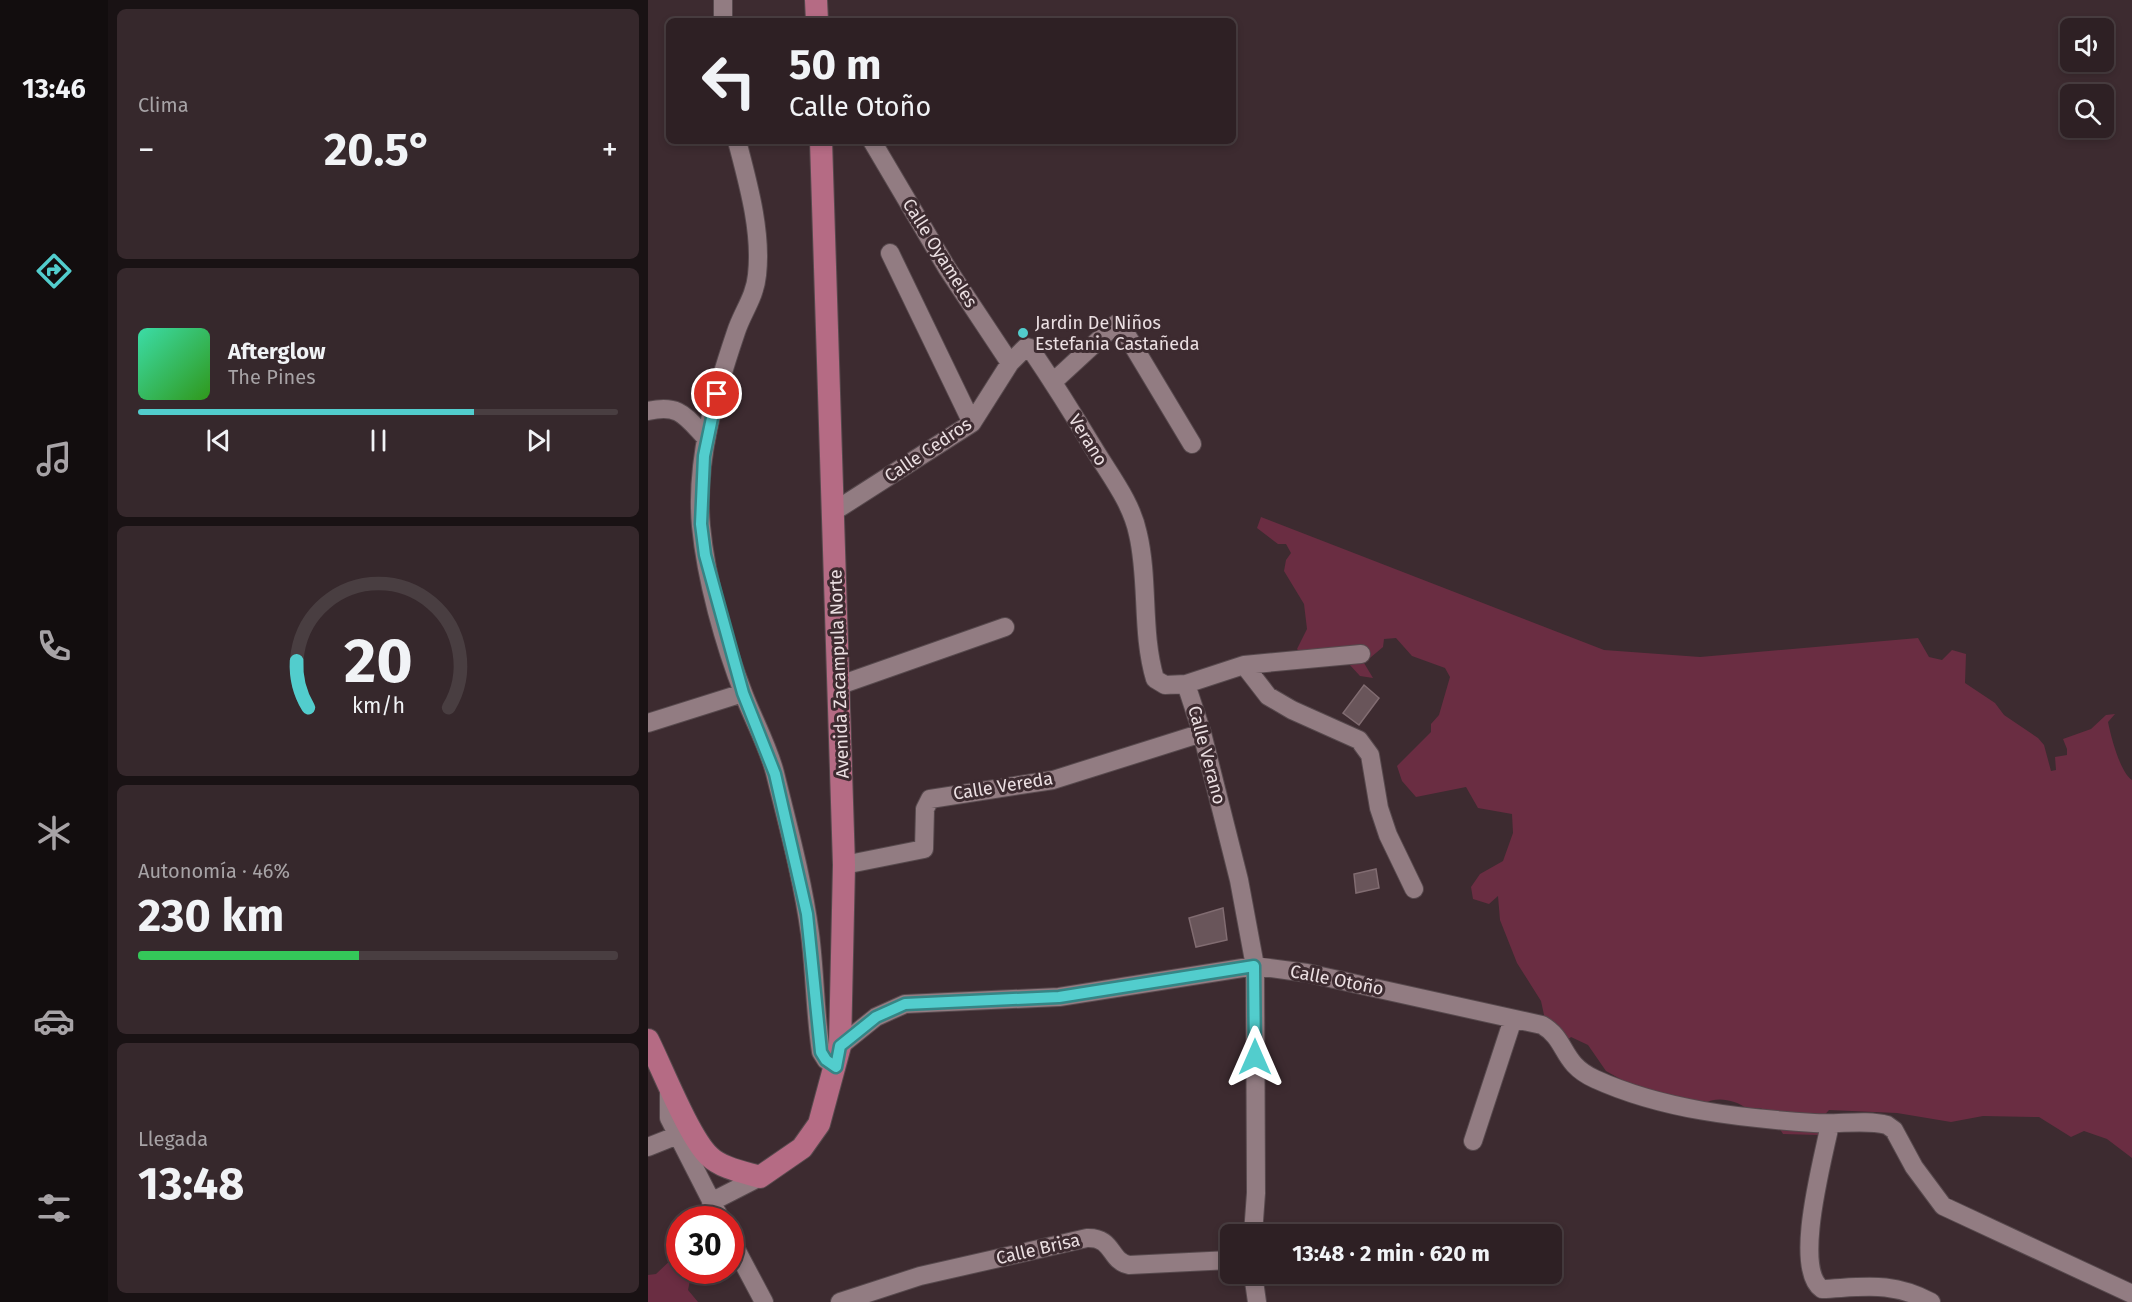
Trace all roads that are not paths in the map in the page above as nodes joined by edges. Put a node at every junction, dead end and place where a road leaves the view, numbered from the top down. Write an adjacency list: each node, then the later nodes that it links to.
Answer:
1 (723, 0): 3 (street)
2 (816, 0): 4 (main road)
3 (723, 18)
4 (816, 18)
5 (738, 144): 14 (street)
6 (821, 144): 16 (main road, Avenida Zacampula Norte)
7 (874, 144): 10 (street, Calle Oyameles)
8 (890, 253): 13 (street)
9 (1030, 348): 10 (street, Calle Cedros); 11 (street, Verano)
10 (1010, 363): 13 (street, Calle Cedros)
11 (1053, 382): 15 (street); 17 (street, Verano)
12 (648, 411): 14 (street)
13 (972, 423): 16 (street, Calle Cedros)
14 (706, 438): 23 (street)
15 (1191, 444)
16 (833, 512): 22 (main road, Avenida Zacampula Norte)
17 (1139, 535): 21 (street, Calle Verano)
18 (1005, 627): 22 (street)
19 (1361, 654): 20 (street)
20 (1244, 665): 21 (street); 27 (street)
21 (1186, 684): 25 (street, Calle Verano)
22 (840, 685): 26 (main road, Avenida Zacampula Norte)
23 (743, 693): 24 (street); 31 (street)
24 (648, 723)
25 (1202, 733): 26 (street, Calle Vereda); 28 (street, Calle Verano)
26 (844, 866): 31 (main road, Avenida Zacampula Norte)
27 (1414, 889)
28 (1254, 966): 29 (street, Calle Otoño); 31 (street, Calle Otoño); 40 (street, Calle Verano)
29 (1514, 1019): 33 (street, Calle Otoño); 35 (street)
30 (648, 1040): 32 (main road)
31 (838, 1057): 37 (main road, Avenida Zacampula Norte)
32 (669, 1082): 34 (street); 37 (main road)
33 (1830, 1125): 44 (street); 48 (street)
34 (678, 1135): 36 (street); 38 (street)
35 (1473, 1142)
36 (648, 1147)
37 (760, 1177): 38 (street)
38 (711, 1202): 39 (street)
39 (713, 1206)
40 (1254, 1224)
41 (1220, 1260): 46 (street, Calle Brisa)
42 (744, 1264): 45 (street)
43 (1254, 1284): 47 (street)
44 (2132, 1294)
45 (764, 1302)
46 (840, 1302)
47 (1257, 1302)
48 (1931, 1302)

